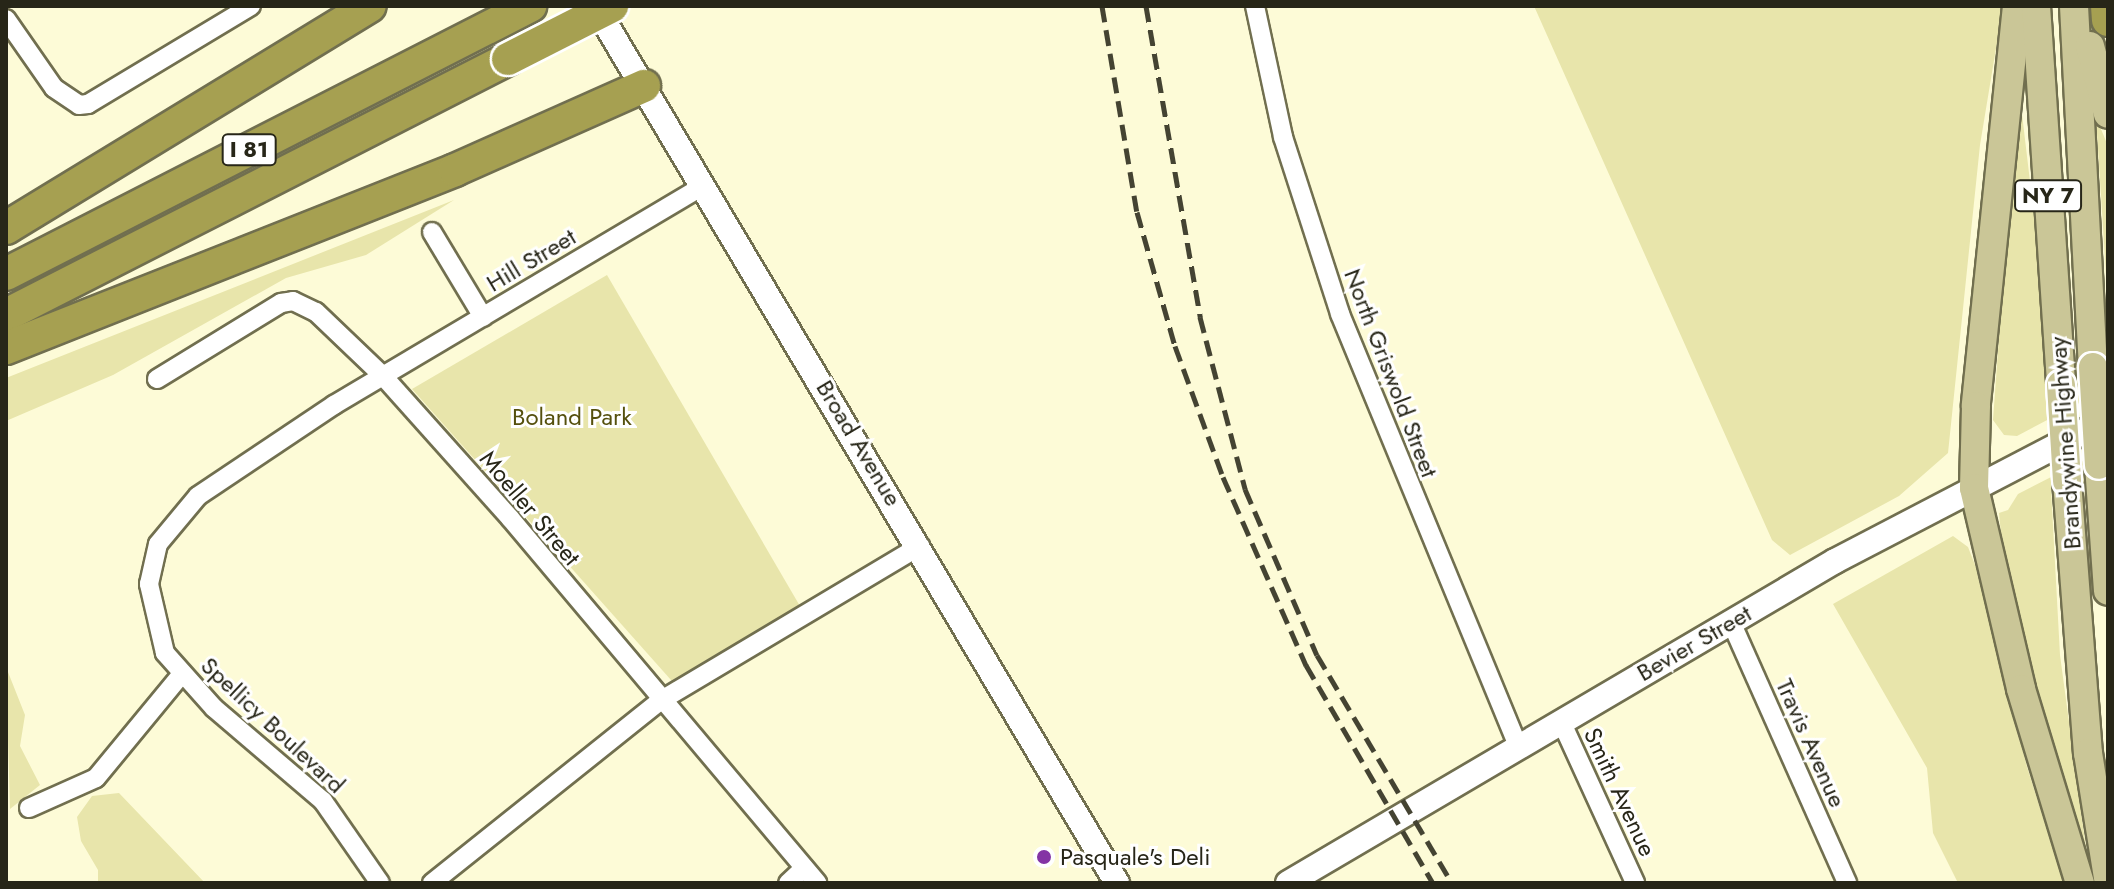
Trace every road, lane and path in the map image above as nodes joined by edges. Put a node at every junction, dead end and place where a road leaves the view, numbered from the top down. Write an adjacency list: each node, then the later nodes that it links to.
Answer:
1 (251, 6): 12 (street)
2 (370, 6): 17 (highway)
3 (530, 6): 19 (highway, I 81)
4 (595, 6): 14 (main road, Broad Avenue)
5 (612, 6): 20 (highway, I 81, bridge)
6 (1255, 6): 33 (street, North Griswold Street)
7 (2017, 6): 26 (main road)
8 (2036, 6): 36 (main road, Brandywine Highway / NY 7, bridge)
9 (2074, 6): 28 (main road, Brandywine Highway / NY 7, bridge)
10 (2083, 6): 15 (main road)
11 (2107, 6): 13 (highway)
12 (6, 19)
13 (2108, 20)
14 (644, 86): 16 (main road, Broad Avenue); 22 (highway)
15 (2108, 114)
16 (704, 185): 21 (street, Hill Street); 27 (main road, Broad Avenue)
17 (6, 228)
18 (432, 232): 21 (street)
19 (6, 274)
20 (6, 315)
21 (483, 317): 23 (street, Hill Street)
22 (6, 348)
23 (383, 376): 24 (street, Moeller Street); 30 (street, Spellicy Boulevard); 31 (street, Moeller Street)
24 (157, 379)
25 (2108, 419): 26 (main road, Bevier Street)
26 (1974, 488): 29 (main road, Bevier Street); 44 (main road)
27 (920, 546): 31 (street); 40 (main road, Broad Avenue)
28 (2108, 591)
29 (1731, 622): 32 (main road, Bevier Street); 43 (street, Travis Avenue)
30 (181, 675): 34 (street); 37 (street, Spellicy Boulevard)
31 (660, 701): 35 (street, Moeller Street); 38 (street)
32 (1561, 721): 33 (main road, Bevier Street); 42 (street, Smith Avenue)
33 (1518, 746): 41 (main road, Bevier Street)
34 (29, 808)
35 (811, 876): 39 (street)
36 (2108, 878)
37 (380, 883)
38 (432, 883)
39 (788, 883)
40 (1117, 883)
41 (1288, 883)
42 (1635, 883)
43 (1847, 883)
44 (2080, 883)

